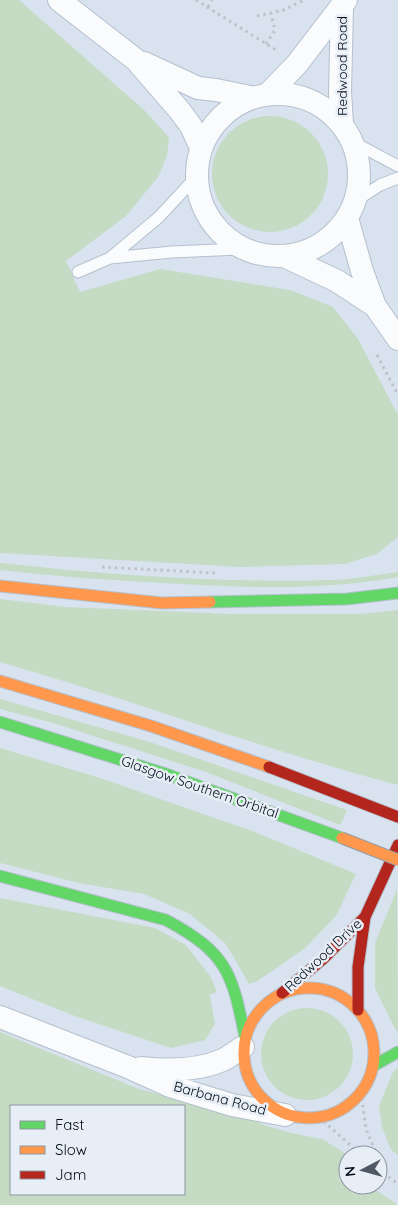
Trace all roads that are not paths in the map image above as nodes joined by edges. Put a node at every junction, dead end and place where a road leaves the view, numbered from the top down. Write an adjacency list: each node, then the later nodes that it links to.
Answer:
1 (59, 0): 3 (street)
2 (344, 4): 4 (street, Redwood Road); 5 (street, Redwood Road)
3 (136, 60): 4 (street); 6 (street)
4 (259, 96): 5 (street); 6 (street)
5 (346, 132): 7 (lane); 10 (street)
6 (202, 148): 8 (street)
7 (398, 166)
8 (197, 176): 11 (street); 13 (lane)
9 (398, 178): 10 (lane)
10 (350, 210): 12 (street); 15 (street)
11 (240, 249): 12 (street); 13 (lane)
12 (286, 257): 15 (street)
13 (110, 258): 14 (lane)
14 (78, 272)
15 (375, 306): 16 (street)
16 (398, 339)
17 (0, 586): 18 (main road)
18 (398, 593)
19 (0, 681): 21 (main road)
20 (0, 722): 23 (main road, Glasgow Southern Orbital, bridge)
21 (398, 817)
22 (398, 845): 25 (main road, Redwood Drive)
23 (398, 860)
24 (0, 876): 29 (main road)
25 (365, 916): 26 (main road, Redwood Drive); 27 (main road, Redwood Drive)
26 (281, 994): 27 (main road); 29 (main road)
27 (358, 1010): 31 (main road)
28 (0, 1017): 32 (street, Barbana Road)
29 (244, 1042): 32 (street, Barbana Road); 33 (main road)
30 (398, 1052): 31 (main road)
31 (373, 1066): 33 (main road)
32 (128, 1067): 33 (street, Barbana Road)
33 (285, 1114)

